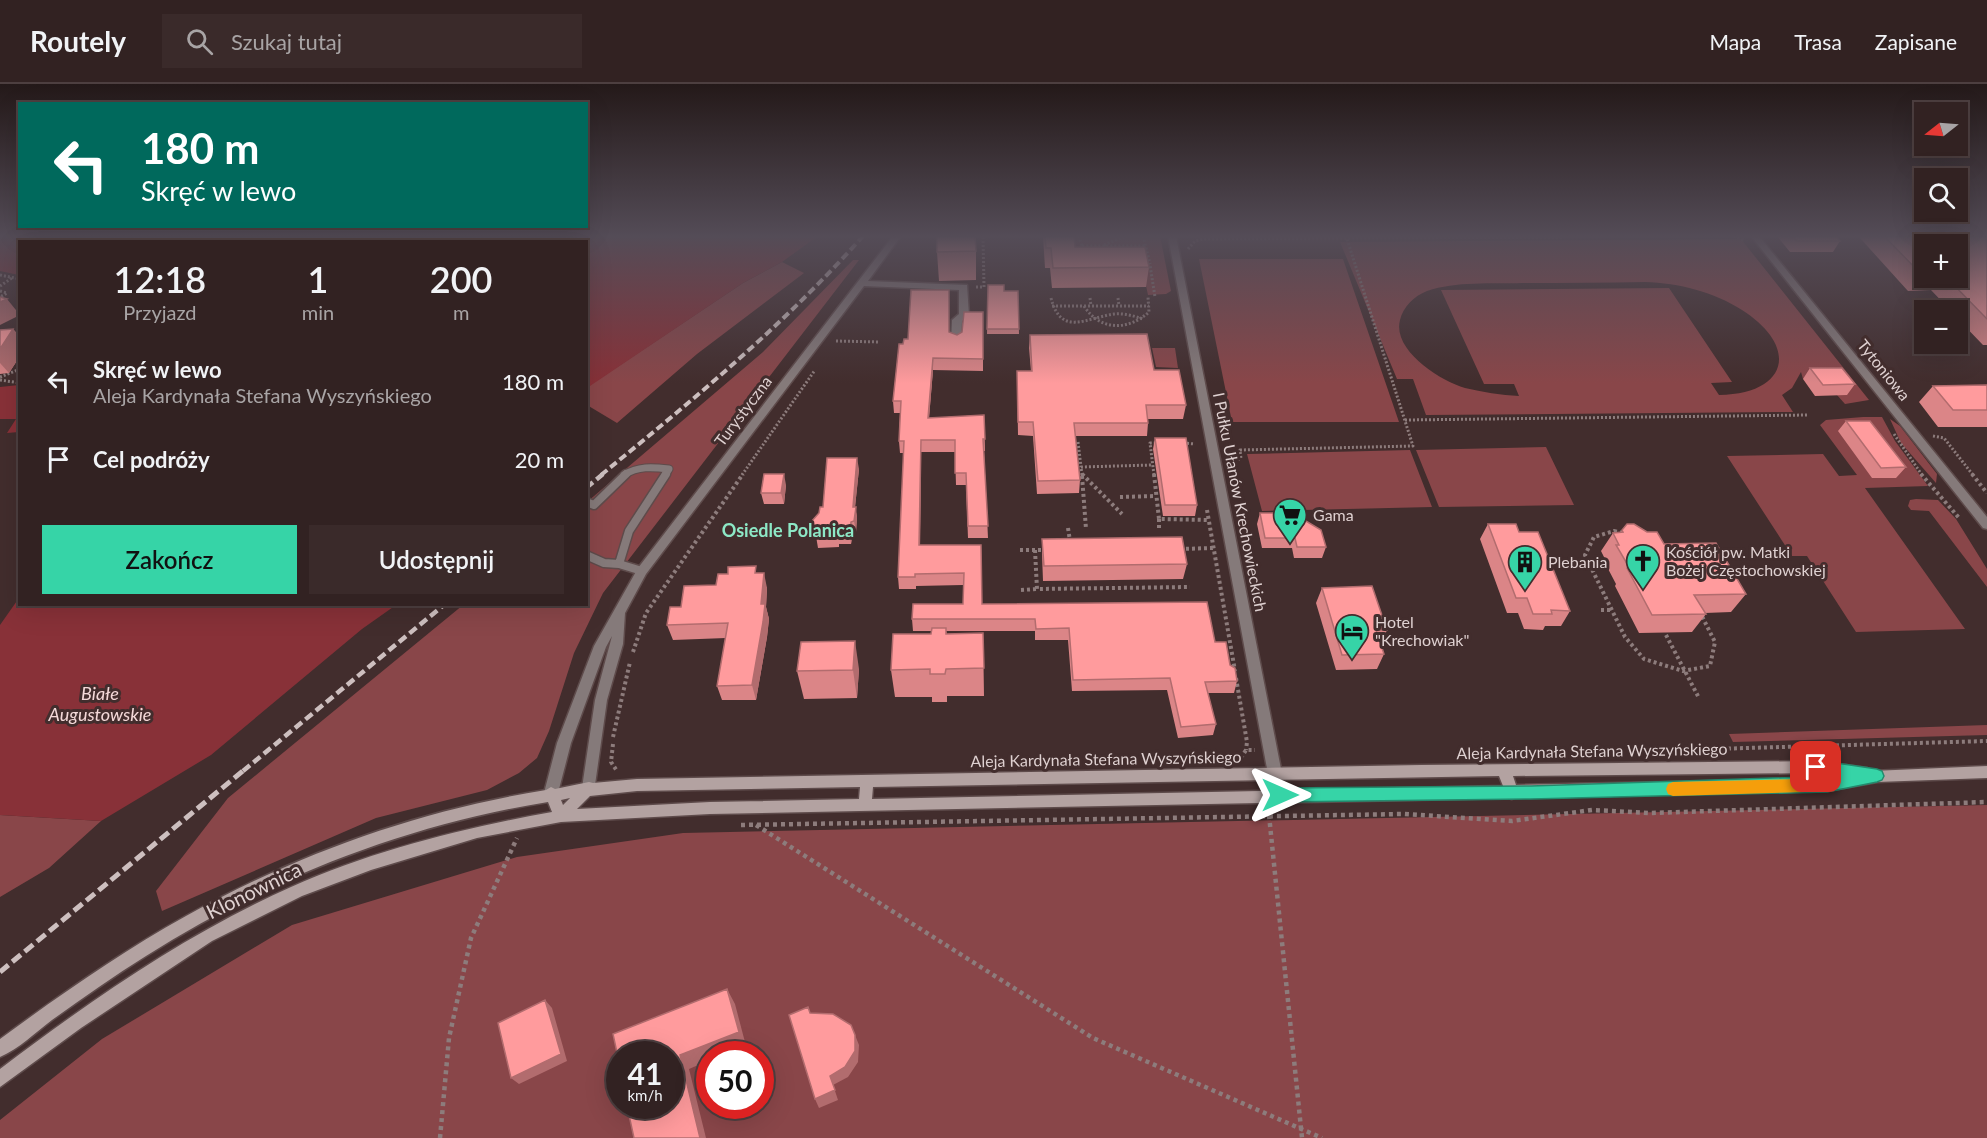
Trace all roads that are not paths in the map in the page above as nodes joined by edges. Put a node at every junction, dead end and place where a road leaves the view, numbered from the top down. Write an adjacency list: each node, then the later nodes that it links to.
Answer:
1 (859, 285): 10 (street, Turystyczna)
2 (917, 285): 5 (street)
3 (1181, 285): 15 (street, I Pułku Ułanów Krechowieckich)
4 (1794, 285): 7 (street, Tytoniowa)
5 (956, 342)
6 (590, 504): 9 (lane)
7 (1987, 525)
8 (588, 556): 9 (lane)
9 (619, 564): 10 (lane)
10 (642, 571): 11 (street, Turystyczna)
11 (620, 611): 19 (street, Turystyczna); 20 (street, Turystyczna)
12 (1741, 768): 13 (main road, Aleja Kardynała Stefana Wyszyńskiego); 16 (main road, Aleja Kardynała Stefana Wyszyńskiego); 18 (main road)
13 (1504, 770): 15 (main road, Aleja Kardynała Stefana Wyszyńskiego); 21 (main road)
14 (1987, 772): 16 (main road, Aleja Kardynała Stefana Wyszyńskiego)
15 (1275, 774): 17 (main road, Aleja Kardynała Stefana Wyszyńskiego); 22 (main road)
16 (1877, 776): 18 (main road, Aleja Kardynała Stefana Wyszyńskiego)
17 (867, 781): 19 (main road, Aleja Kardynała Stefana Wyszyńskiego); 23 (main road)
18 (1750, 787): 21 (main road, Aleja Kardynała Stefana Wyszyńskiego)
19 (589, 788): 20 (main road, Aleja Kardynała Stefana Wyszyńskiego); 24 (main road)
20 (551, 793): 24 (main road); 25 (main road, Klonownica)
21 (1512, 793): 22 (main road, Aleja Kardynała Stefana Wyszyńskiego)
22 (1280, 795): 23 (main road, Aleja Kardynała Stefana Wyszyńskiego)
23 (865, 806): 24 (main road, Aleja Kardynała Stefana Wyszyńskiego)
24 (561, 816): 26 (main road, Klonownica)
25 (0, 1049)
26 (0, 1079)

